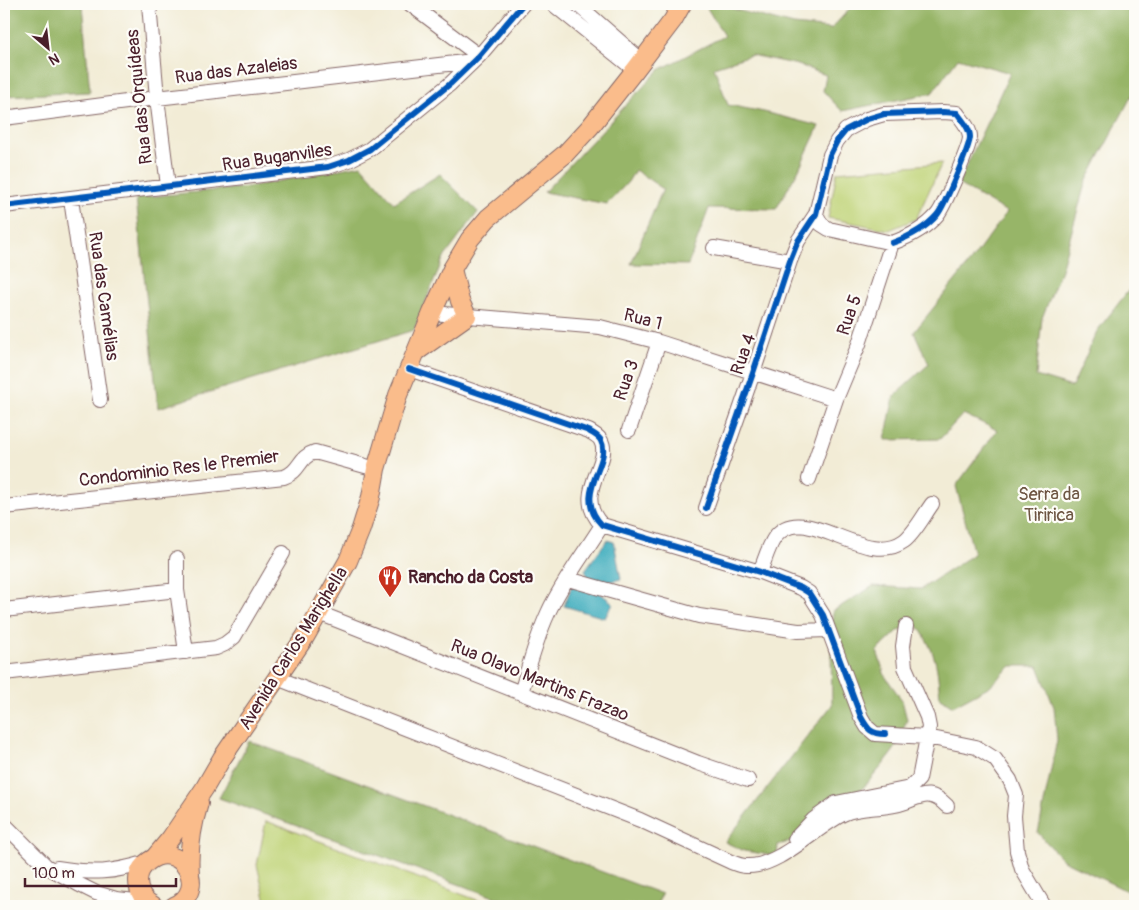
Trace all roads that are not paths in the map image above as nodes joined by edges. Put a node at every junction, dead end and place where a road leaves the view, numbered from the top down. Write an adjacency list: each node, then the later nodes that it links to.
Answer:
1 (149, 4): 9 (street, Rua das Orquídeas)
2 (410, 4): 7 (street)
3 (523, 4): 7 (street, Rua Buganviles)
4 (553, 4): 8 (street)
5 (577, 4): 8 (street)
6 (682, 4): 8 (main road, Avenida Carlos Marighella)
7 (476, 59): 9 (street, Rua das Azaleias); 11 (street, Rua Buganviles)
8 (638, 66): 18 (main road, Avenida Carlos Marighella)
9 (157, 98): 10 (street, Rua das Azaleias); 11 (street, Rua das Orquídeas)
10 (4, 118)
11 (168, 186): 12 (street, Rua Buganviles)
12 (71, 199): 13 (street, Rua Buganviles); 25 (street, Rua das Camélias)
13 (4, 206)
14 (816, 214): 15 (street); 15 (street); 17 (street, Rua 4)
15 (892, 243): 24 (street, Rua 5)
16 (714, 248): 17 (street)
17 (790, 261): 23 (street, Rua 4)
18 (452, 269): 19 (main road, Avenida Carlos Marighella); 20 (main road)
19 (432, 313): 20 (street, Rua 1); 22 (main road, Avenida Carlos Marighella)
20 (467, 316): 21 (street, Rua 1); 22 (main road)
21 (659, 342): 23 (street, Rua 1); 26 (street, Rua 3)
22 (412, 361): 27 (main road, Avenida Carlos Marighella); 32 (street)
23 (753, 373): 24 (street, Rua 1); 31 (street, Rua 4)
24 (836, 399): 28 (street, Rua 5)
25 (100, 400)
26 (629, 430)
27 (376, 469): 30 (street, Condominio Res le Premier); 39 (main road, Avenida Carlos Marighella)
28 (809, 479)
29 (932, 504): 35 (street)
30 (4, 507)
31 (706, 508)
32 (602, 525): 35 (street); 36 (street)
33 (284, 553): 42 (street)
34 (176, 559): 37 (street)
35 (760, 572): 41 (street)
36 (568, 578): 41 (street); 45 (street)
37 (178, 590): 38 (street); 42 (street)
38 (4, 610)
39 (319, 613): 44 (main road, Avenida Carlos Marighella); 45 (street, Rua Olavo Martins Frazao)
40 (906, 626): 46 (street)
41 (828, 630): 46 (street)
42 (186, 652): 43 (street)
43 (4, 673)
44 (277, 678): 48 (main road, Avenida Carlos Marighella); 51 (street)
45 (521, 693): 47 (street, Rua Olavo Martins Frazao)
46 (927, 737): 51 (street); 58 (street)
47 (748, 780)
48 (204, 789): 52 (main road, Avenida Carlos Marighella); 54 (main road, Avenida Carlos Marighella)
49 (947, 806): 51 (street)
50 (4, 824): 53 (street)
51 (792, 849)
52 (151, 859): 53 (street); 54 (main road); 55 (main road, Avenida Carlos Marighella)
53 (46, 866): 55 (street)
54 (190, 881): 56 (main road); 57 (main road, Avenida Carlos Marighella)
55 (151, 905)
56 (174, 906)
57 (192, 906)
58 (1044, 906)

